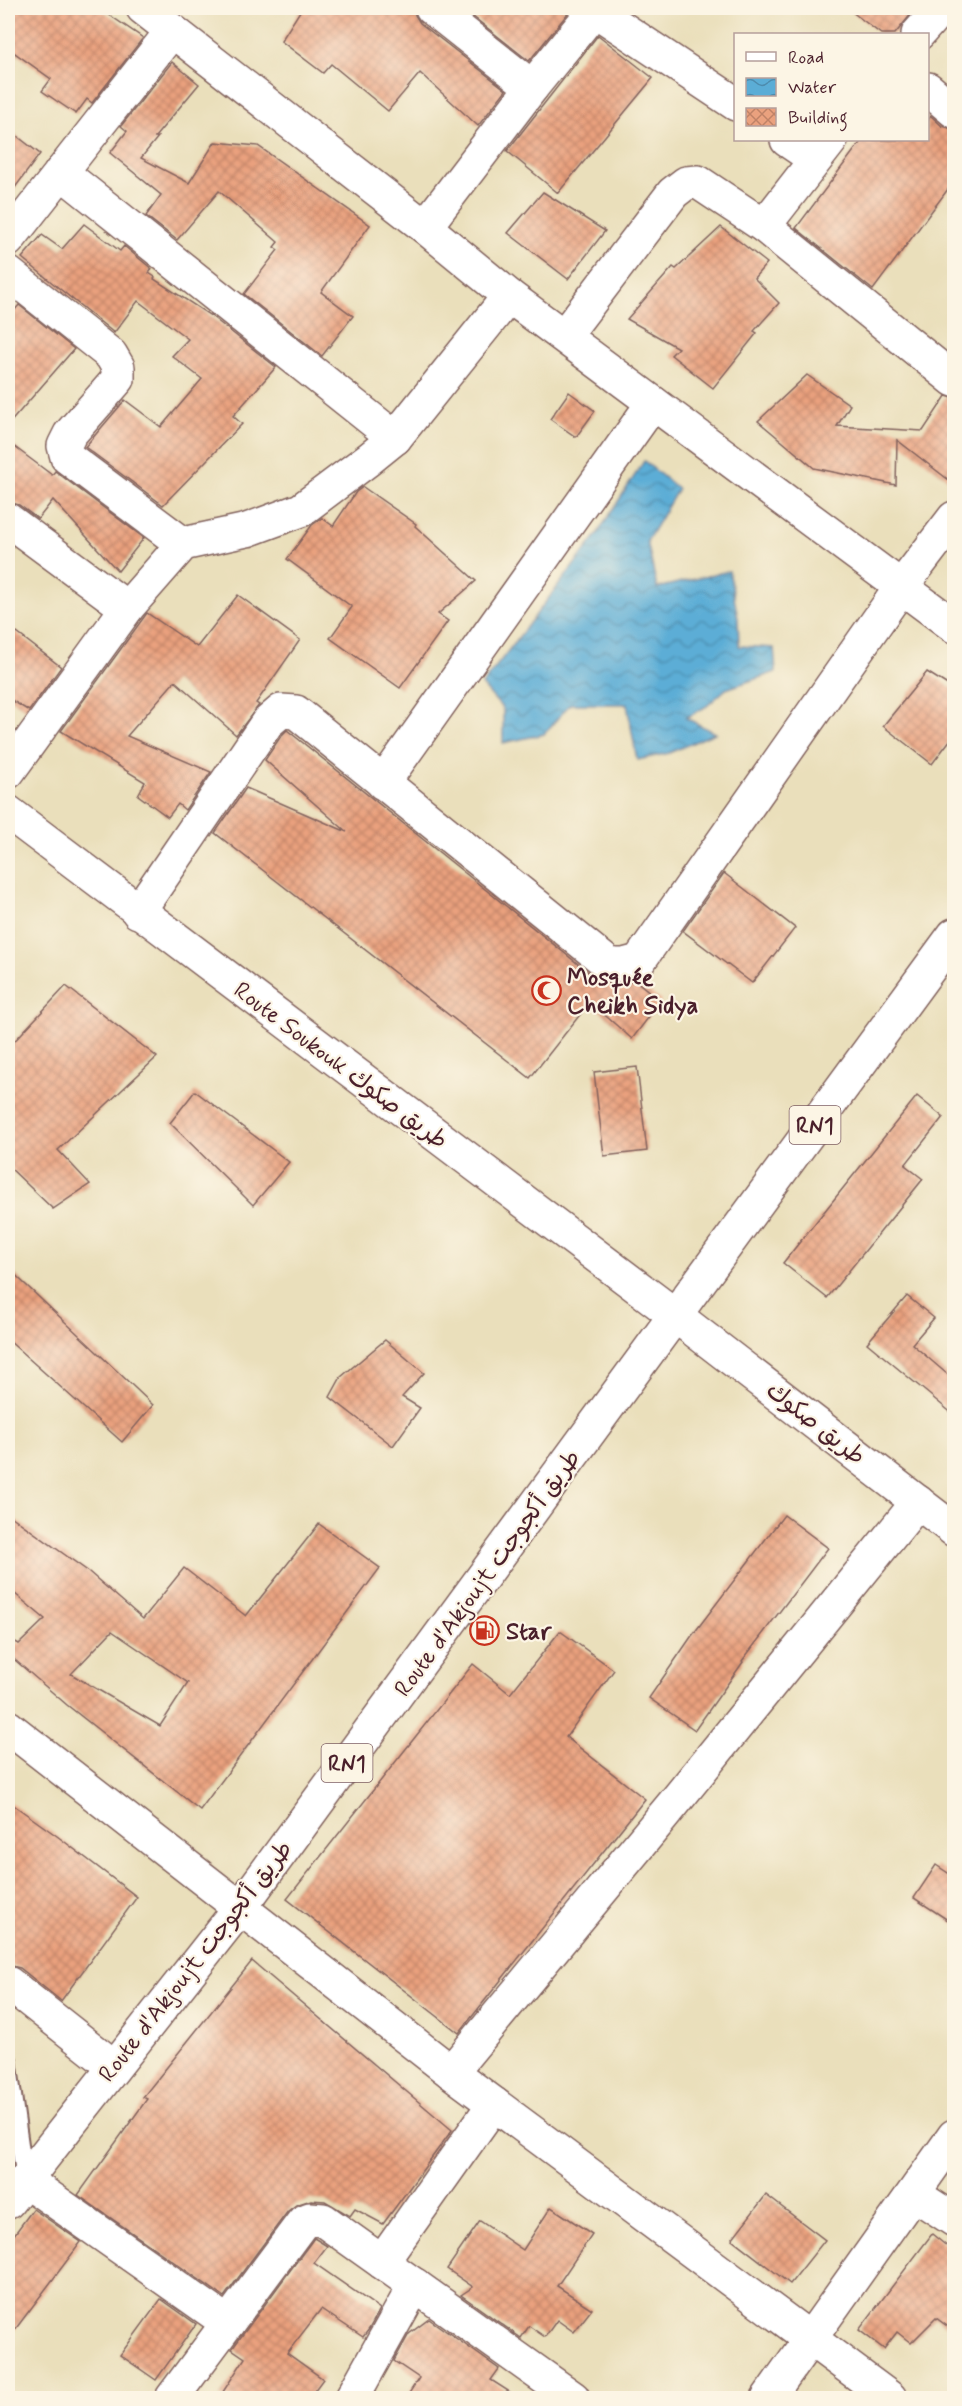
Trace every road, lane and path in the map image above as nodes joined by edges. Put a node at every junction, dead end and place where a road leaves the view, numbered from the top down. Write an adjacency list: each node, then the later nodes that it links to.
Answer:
1 (432, 8): 6 (main road)
2 (593, 8): 6 (main road); 8 (main road)
3 (941, 8): 5 (main road)
4 (164, 17): 12 (main road); 14 (main road)
5 (919, 33)
6 (532, 87): 14 (main road)
7 (929, 91): 9 (main road)
8 (734, 103)
9 (954, 111)
10 (791, 141): 11 (main road)
11 (823, 149): 13 (main road)
12 (61, 172): 15 (main road); 21 (main road)
13 (764, 226): 18 (main road); 19 (main road)
14 (425, 227): 17 (main road)
15 (8, 240)
16 (8, 273): 24 (main road)
17 (510, 296): 18 (main road); 21 (main road)
18 (564, 336): 20 (main road)
19 (954, 380)
20 (653, 403): 25 (main road); 29 (main road)
21 (395, 438): 24 (main road)
22 (954, 518): 25 (main road)
23 (8, 520): 26 (main road)
24 (183, 544): 26 (main road)
25 (902, 586): 27 (main road); 29 (main road)
26 (127, 608): 28 (main road)
27 (954, 626)
28 (8, 772)
29 (383, 783): 31 (main road)
30 (8, 812): 31 (main road, Route Soukouk طريق صكوك)
31 (138, 912): 33 (main road, Route Soukouk طريق صكوك)
32 (954, 935): 33 (main road, Route d'Akjoujt طريق أكجوجت / RN1)
33 (676, 1316): 34 (main road, طريق صكوك); 37 (main road, Route d'Akjoujt طريق أكجوجت / RN1)
34 (918, 1502): 35 (main road, طريق صكوك); 41 (main road)
35 (954, 1530)
36 (8, 1727): 37 (main road)
37 (240, 1908): 40 (main road, Route d'Akjoujt طريق أكجوجت / RN1); 41 (main road)
38 (8, 1983): 40 (main road)
39 (8, 2060): 44 (lane)
40 (113, 2066): 44 (main road, Route d'Akjoujt طريق أكجوجت / RN1)
41 (451, 2072): 42 (main road)
42 (494, 2104): 47 (main road); 50 (main road)
43 (954, 2136): 45 (main road)
44 (16, 2191): 49 (main road)
45 (914, 2194): 46 (main road); 50 (main road)
46 (954, 2220)
47 (382, 2262): 48 (main road); 49 (main road)
48 (415, 2285): 51 (main road); 53 (main road)
49 (228, 2323): 52 (main road)
50 (810, 2339): 54 (main road); 55 (main road)
51 (566, 2397)
52 (172, 2398)
53 (352, 2398)
54 (768, 2398)
55 (890, 2398)

